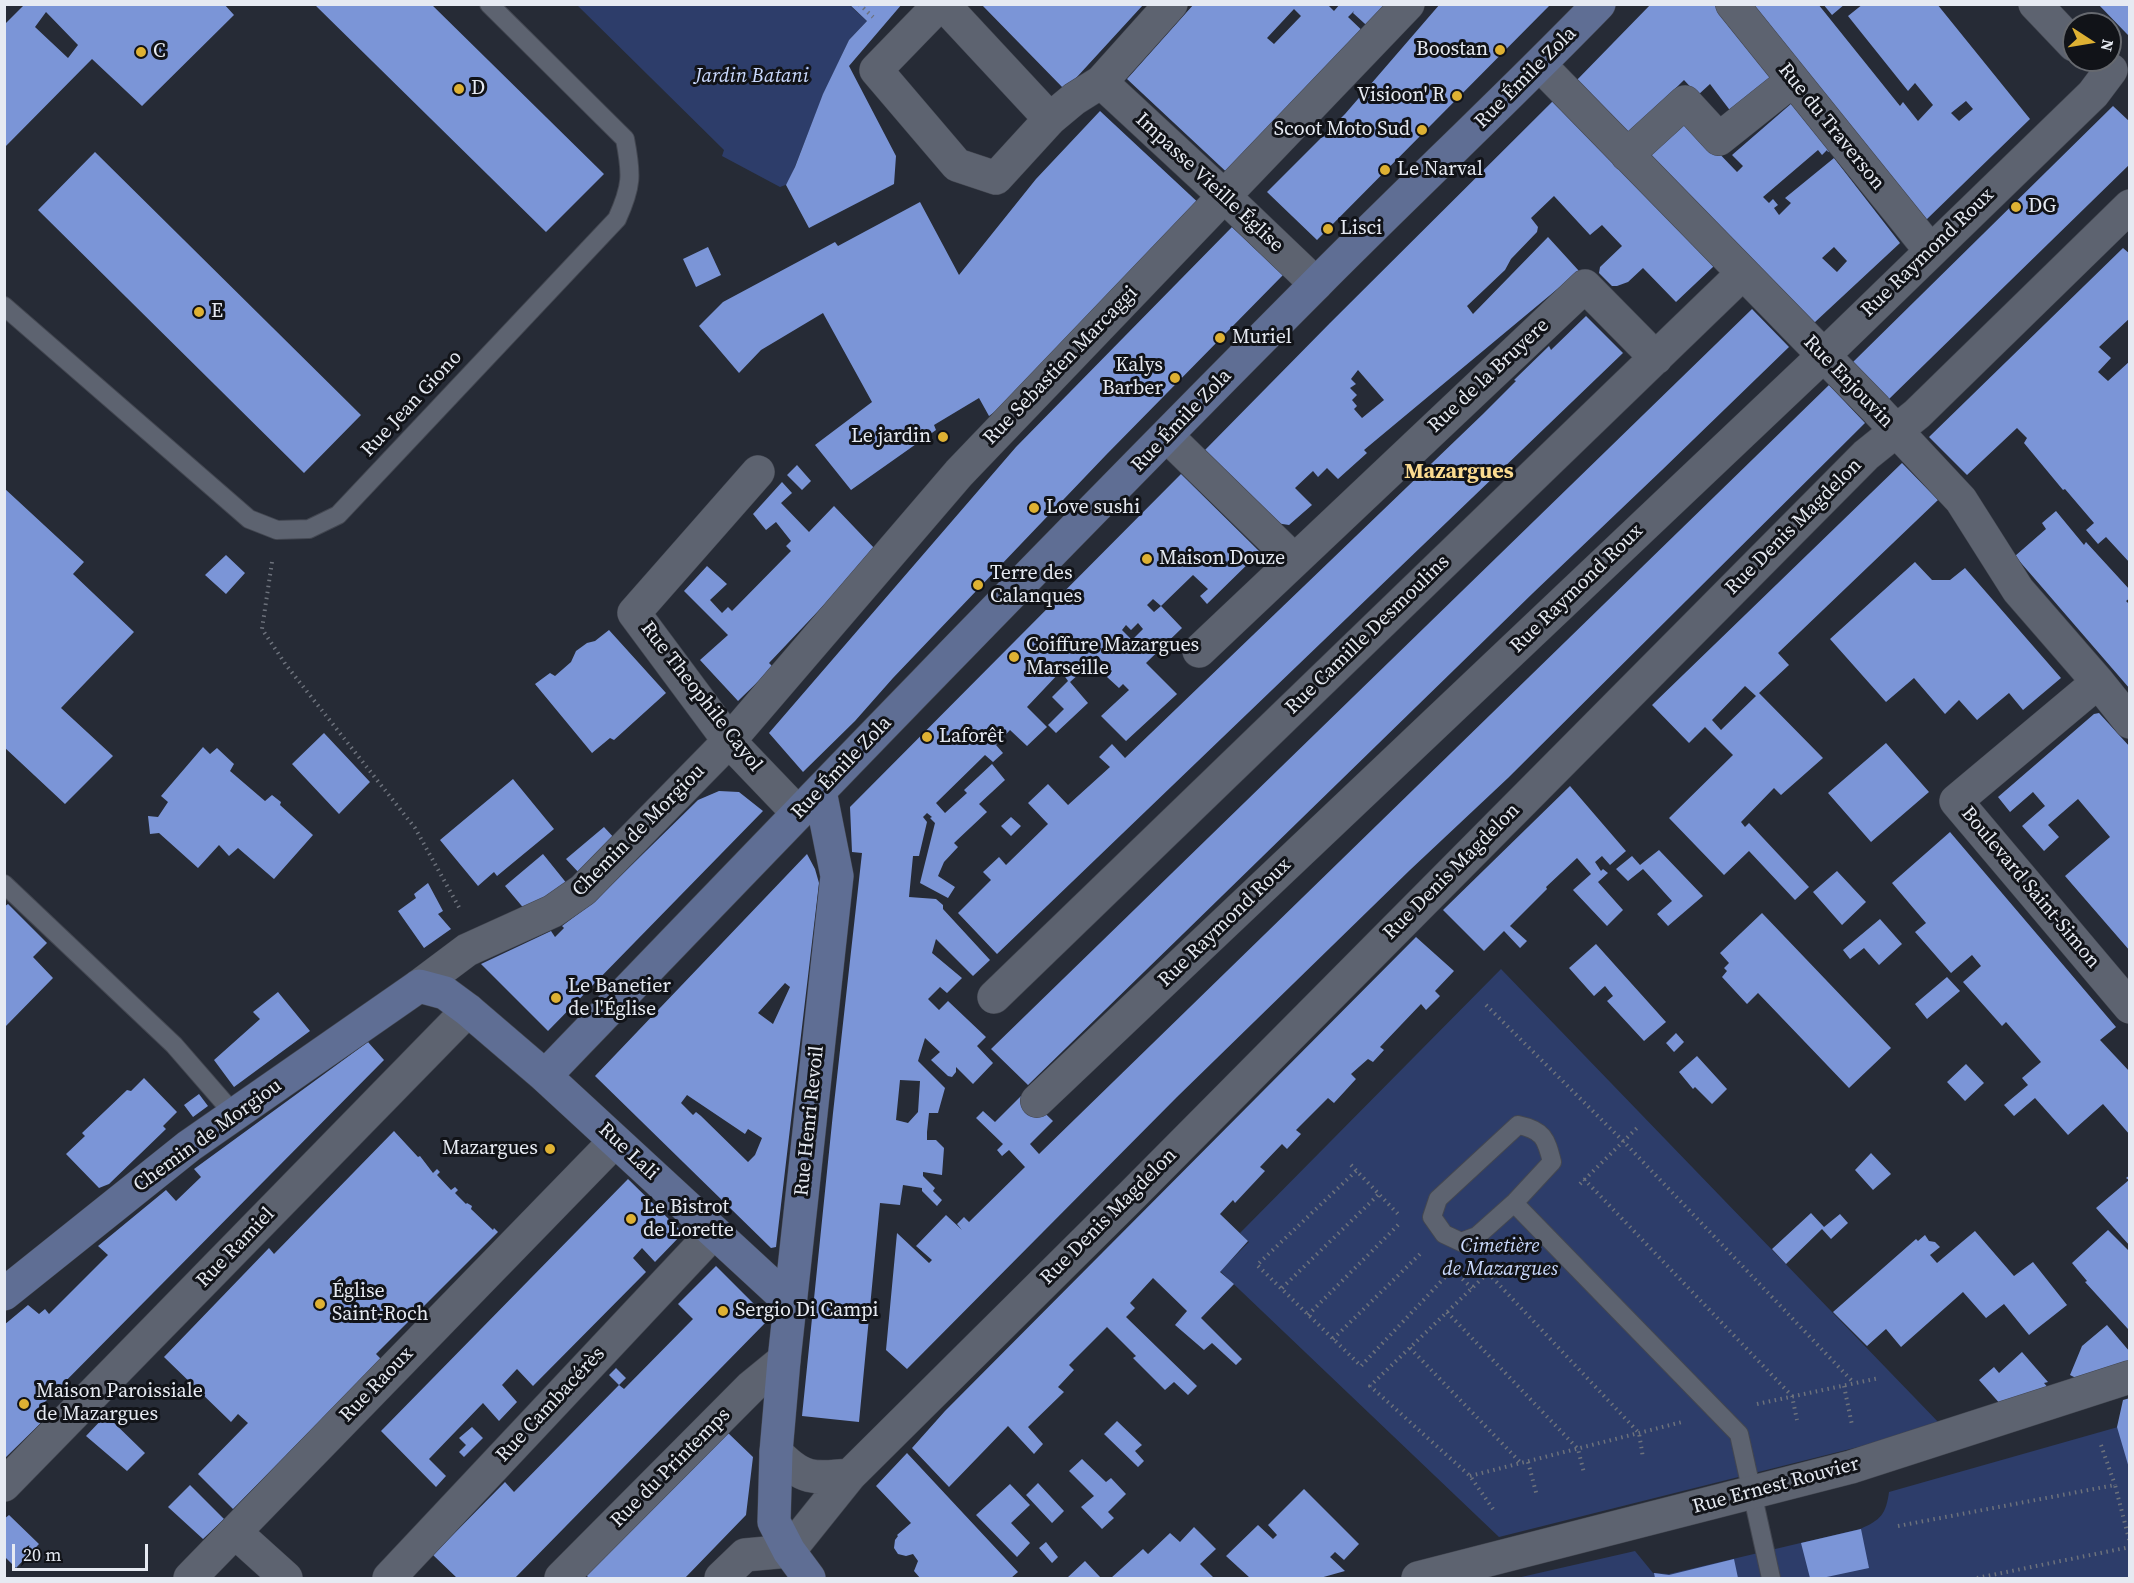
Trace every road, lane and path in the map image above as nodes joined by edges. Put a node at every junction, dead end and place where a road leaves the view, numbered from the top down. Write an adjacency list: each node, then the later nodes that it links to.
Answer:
1 (489, 4): 26 (lane, Rue Jean Giono)
2 (941, 4): 13 (street); 13 (street)
3 (1171, 4): 12 (street)
4 (1407, 4): 15 (street, Rue Sebastien Marcaggi)
5 (1599, 4): 9 (street, Rue Émile Zola)
6 (1732, 4): 11 (street, Rue du Traverson)
7 (2035, 4): 8 (street)
8 (2062, 32)
9 (1540, 65): 14 (street, Rue Enjouvin); 19 (street, Rue Émile Zola)
10 (2110, 72): 17 (street, Rue Raymond Roux)
11 (1793, 80): 14 (street); 17 (street, Rue du Traverson)
12 (1101, 82): 13 (street); 15 (street, Impasse Vieille Église)
13 (1050, 119)
14 (1628, 155): 18 (street, Rue Enjouvin)
15 (1224, 195): 19 (street, Impasse Vieille Église); 31 (street, Rue Sebastien Marcaggi)
16 (2124, 221): 23 (street, Rue Denis Magdelon)
17 (1930, 250): 21 (street, Rue Raymond Roux)
18 (1742, 274): 21 (street, Rue Enjouvin); 22 (street, Rue Camille Desmoulins)
19 (1316, 284): 24 (street, Rue Émile Zola)
20 (4, 306): 26 (lane, Rue Jean Giono)
21 (1822, 356): 23 (street, Rue Enjouvin); 41 (street, Rue Raymond Roux)
22 (1656, 358): 27 (street, Rue de la Bruyere); 36 (street, Rue Camille Desmoulins)
23 (1896, 431): 29 (street, Rue Enjouvin); 78 (street, Rue Denis Magdelon)
24 (1167, 436): 27 (street); 32 (street, Rue Émile Zola)
25 (758, 472): 31 (street, Rue Theophile Cayol)
26 (277, 530): 34 (path)
27 (1294, 560): 28 (street, Rue de la Bruyere)
28 (1199, 651)
29 (2098, 682): 30 (street, Rue Enjouvin); 38 (street, Boulevard Saint-Simon)
30 (2130, 722)
31 (729, 741): 32 (street, Rue Theophile Cayol); 34 (street, Chemin de Morgiou)
32 (809, 802): 40 (street, Rue Émile Zola); 55 (street, Rue Henri Revoil)
33 (4, 884): 42 (lane)
34 (480, 944): 35 (street, Chemin de Morgiou)
35 (419, 986): 39 (street); 42 (street, Chemin de Morgiou)
36 (994, 997)
37 (1486, 1005): 63 (path)
38 (2130, 1006)
39 (468, 1010): 40 (street); 80 (street, Rue Ramiel)
40 (546, 1076): 43 (street, Rue Lali)
41 (1037, 1101)
42 (234, 1114): 54 (street, Chemin de Morgiou)
43 (615, 1141): 49 (street, Rue Lali); 86 (street, Rue Raoux)
44 (1547, 1143): 47 (lane); 50 (lane); 66 (path)
45 (1356, 1171): 53 (path)
46 (1379, 1194): 53 (path)
47 (1514, 1203): 50 (lane); 67 (lane)
48 (1404, 1219): 57 (path)
49 (714, 1232): 55 (street, Rue Lali); 91 (street, Rue Cambacérès)
50 (1456, 1240): 70 (path)
51 (1421, 1253): 58 (path)
52 (1453, 1269): 58 (path)
53 (1282, 1288): 57 (path)
54 (4, 1294)
55 (790, 1302): 60 (street, Rue Henri Revoil)
56 (1447, 1312): 72 (path)
57 (1308, 1315): 58 (path)
58 (1333, 1340)
59 (1410, 1348): 76 (path)
60 (783, 1359): 73 (street, Rue Henri Revoil); 92 (street, Rue du Printemps)
61 (2130, 1377): 82 (street, Rue Ernest Rouvier)
62 (1879, 1378): 63 (path)
63 (1854, 1383): 65 (path)
64 (1370, 1386): 79 (path)
65 (1844, 1386): 66 (path); 69 (path)
66 (1792, 1396): 67 (path); 68 (path)
67 (1718, 1413): 70 (path); 82 (lane)
68 (1797, 1420)
69 (1853, 1432)
70 (1639, 1433): 72 (path); 74 (path)
71 (2101, 1445): 81 (path)
72 (1578, 1449): 75 (path); 77 (path)
73 (776, 1452): 78 (street); 88 (street, Rue Henri Revoil)
74 (1643, 1458)
75 (1528, 1462): 76 (path); 83 (path)
76 (1521, 1464): 79 (path)
77 (1584, 1473)
78 (850, 1475): 88 (street, Rue Denis Magdelon)
79 (1470, 1476): 84 (path)
80 (4, 1485)
81 (2115, 1485): 85 (path); 87 (path)
82 (1753, 1492): 95 (street, Rue Ernest Rouvier); 96 (lane)
83 (1537, 1496)
84 (1493, 1509)
85 (1898, 1526)
86 (235, 1533): 89 (street, Rue Raoux); 90 (street)
87 (2130, 1545): 97 (path)
88 (789, 1551): 93 (street); 94 (street, Rue Henri Revoil)
89 (190, 1578)
90 (286, 1578)
91 (389, 1578)
92 (561, 1578)
93 (721, 1578)
94 (809, 1578)
95 (1418, 1578)
96 (1771, 1578)
97 (1977, 1578)

